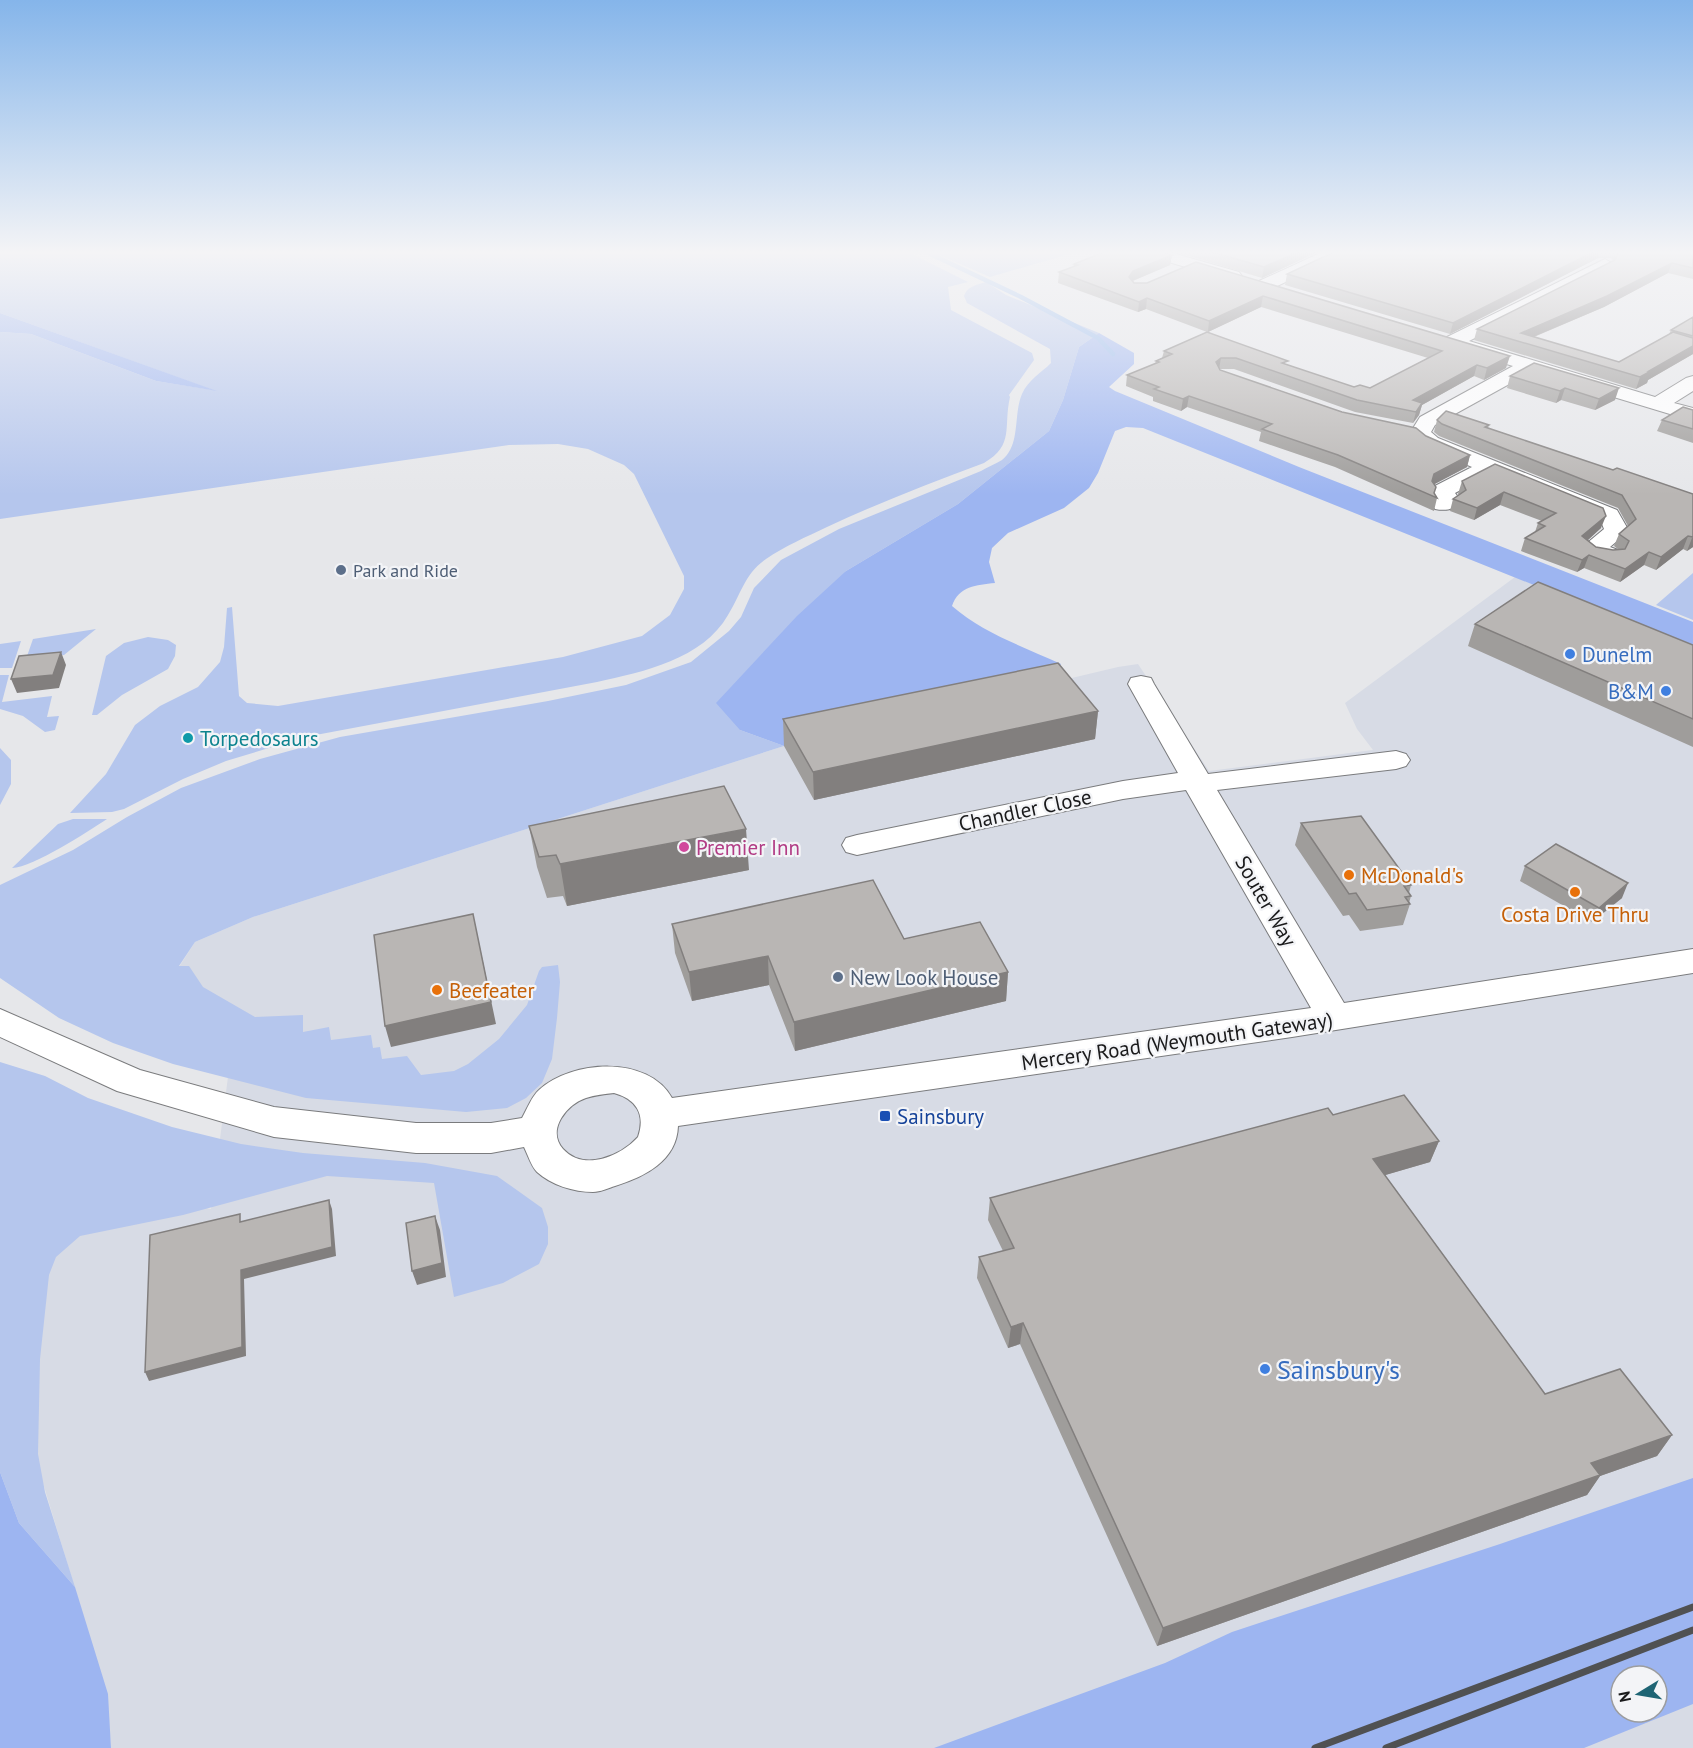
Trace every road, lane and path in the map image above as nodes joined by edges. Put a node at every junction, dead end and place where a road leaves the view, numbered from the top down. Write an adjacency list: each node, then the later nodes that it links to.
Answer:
1 (1472, 332): 3 (street)
2 (1430, 335): 3 (street)
3 (1452, 342): 4 (street)
4 (1529, 365): 6 (street); 8 (street)
5 (1693, 382): 6 (street)
6 (1658, 404): 7 (street)
7 (1693, 415)
8 (1490, 466): 9 (street); 10 (street)
9 (1418, 484)
10 (1610, 555)
11 (1141, 684): 13 (street, Souter Way)
12 (1396, 760): 13 (street)
13 (1196, 782): 14 (street, Chandler Close); 16 (street, Souter Way)
14 (857, 845)
15 (1693, 961): 16 (street, Mercery Road (Weymouth Gateway))
16 (1334, 1017): 18 (street, Mercery Road (Weymouth Gateway))
17 (0, 1022): 19 (street)
18 (660, 1114): 19 (street); 19 (street)
19 (537, 1130)

